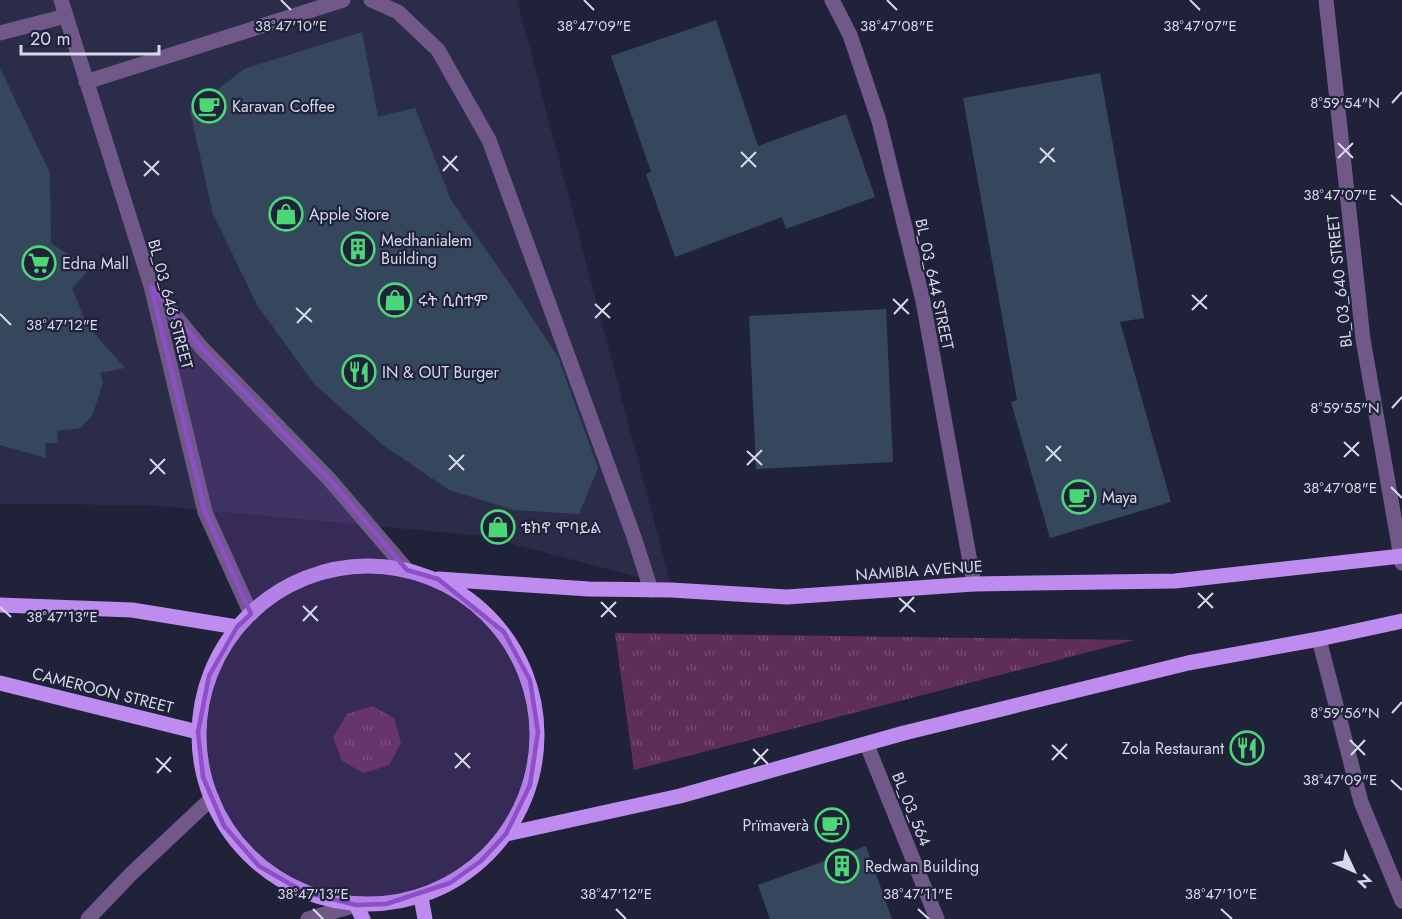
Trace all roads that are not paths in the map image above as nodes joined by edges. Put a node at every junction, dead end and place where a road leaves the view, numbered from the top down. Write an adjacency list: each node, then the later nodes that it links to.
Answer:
1 (62, 0): 6 (street, BL_03_646 STREET)
2 (343, 0): 8 (street)
3 (371, 0): 14 (street)
4 (832, 0): 13 (street, BL_03_644 STREET)
5 (1326, 0): 10 (street, BL_03_640 STREET)
6 (66, 16): 7 (street); 8 (street, BL_03_646 STREET)
7 (0, 33)
8 (86, 82): 9 (street, BL_03_646 STREET)
9 (151, 286): 11 (street); 16 (street, BL_03_646 STREET)
10 (1402, 559): 13 (main road, NAMIBIA AVENUE)
11 (407, 570): 12 (main road); 16 (main road)
12 (438, 579): 14 (main road, NAMIBIA AVENUE); 24 (main road)
13 (974, 584): 14 (main road, NAMIBIA AVENUE)
14 (651, 590)
15 (0, 605): 18 (main road)
16 (251, 614): 18 (main road)
17 (1402, 621): 19 (main road)
18 (237, 627): 21 (main road)
19 (1319, 639): 22 (main road); 26 (street)
20 (0, 683): 21 (main road, CAMEROON STREET)
21 (198, 732): 23 (main road)
22 (867, 745): 24 (main road); 32 (street, BL_03_564)
23 (212, 798): 27 (main road); 28 (street)
24 (506, 834): 25 (main road)
25 (421, 897): 27 (main road); 31 (main road)
26 (1402, 902)
27 (356, 904): 29 (street); 30 (main road)
28 (88, 919)
29 (308, 919)
30 (363, 919)
31 (425, 919)
32 (937, 919)

